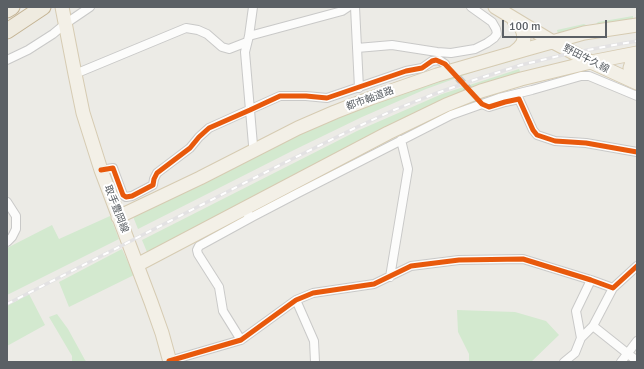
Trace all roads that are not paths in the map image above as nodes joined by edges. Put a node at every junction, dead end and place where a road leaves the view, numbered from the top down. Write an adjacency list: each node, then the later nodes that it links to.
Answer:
1 (12, 7): 10 (highway)
2 (43, 7): 14 (highway)
3 (90, 7): 12 (street)
4 (253, 7): 15 (street)
5 (348, 7): 15 (street)
6 (355, 7): 17 (street)
7 (471, 7): 17 (street)
8 (495, 7): 11 (main road, 野田牛久線)
9 (62, 8): 12 (main road, 取手豊岡線)
10 (7, 10)
11 (508, 16): 16 (main road, 野田牛久線); 18 (main road)
12 (65, 24): 21 (street); 24 (main road, 取手豊岡線)
13 (637, 25): 16 (main road, 都市軸道路)
14 (7, 31)
15 (248, 39): 24 (street); 29 (street)
16 (553, 42): 18 (main road, 都市軸道路); 22 (main road, 野田牛久線)
17 (357, 48): 26 (street)
18 (513, 53): 31 (main road, 都市軸道路)
19 (637, 53): 22 (main road)
20 (637, 56): 25 (main road)
21 (7, 60)
22 (591, 62): 25 (main road, 野田牛久線); 35 (main road)
23 (445, 64): 26 (street)
24 (75, 74): 33 (main road, 取手豊岡線)
25 (637, 82)
26 (359, 88): 29 (street)
27 (637, 96): 28 (street)
28 (482, 104): 30 (street); 32 (street)
29 (250, 110): 31 (street); 33 (street)
30 (401, 140): 35 (street); 40 (street)
31 (255, 150): 36 (main road, 都市軸道路)
32 (637, 152)
33 (101, 170): 36 (main road, 取手豊岡線)
34 (7, 202): 37 (street)
35 (248, 213): 38 (main road); 46 (street)
36 (118, 217): 38 (main road, 取手豊岡線)
37 (7, 242)
38 (137, 265): 49 (main road, 取手豊岡線)
39 (637, 266): 42 (street)
40 (390, 277): 41 (street); 43 (street)
41 (591, 280): 42 (street); 45 (street)
42 (613, 288): 44 (street)
43 (296, 300): 46 (street); 51 (street)
44 (593, 326): 45 (street); 48 (street)
45 (581, 338): 52 (street)
46 (241, 340): 49 (street)
47 (637, 341): 48 (street)
48 (628, 353): 50 (street); 53 (street)
49 (170, 361)
50 (637, 361)
51 (315, 362)
52 (564, 362)
53 (621, 362)

